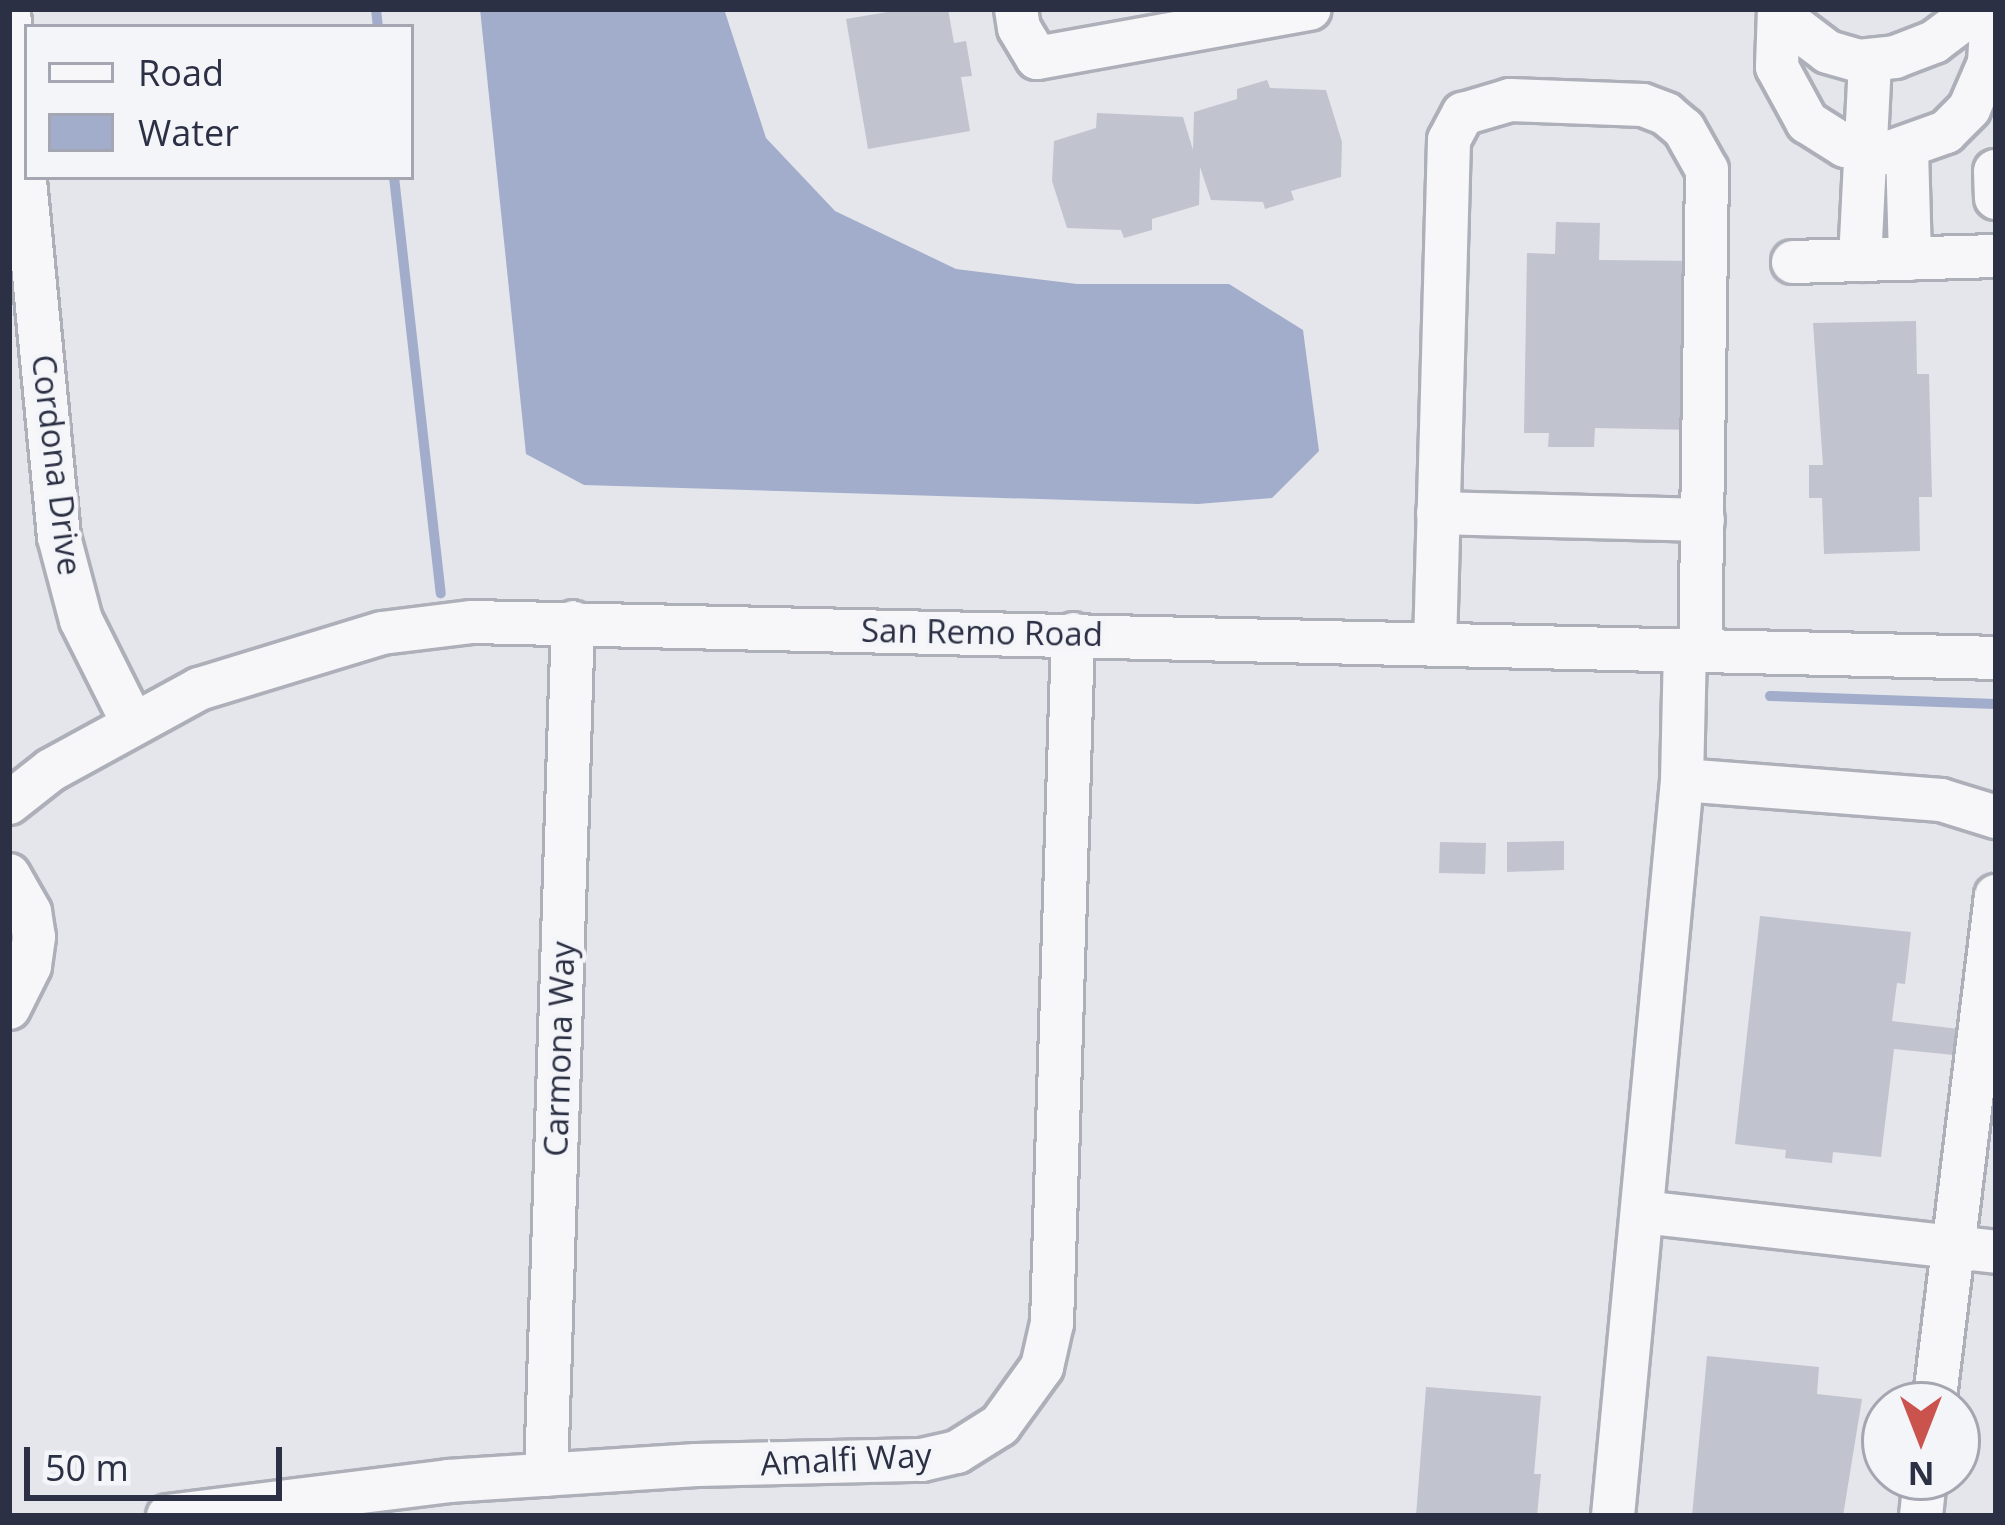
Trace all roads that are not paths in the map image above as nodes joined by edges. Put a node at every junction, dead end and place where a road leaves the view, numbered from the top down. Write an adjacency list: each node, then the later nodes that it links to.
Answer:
1 (1016, 9): 2 (street)
2 (1310, 9)
3 (1978, 9): 7 (street)
4 (1992, 9): 8 (street)
5 (1779, 12): 7 (street); 8 (street)
6 (10, 40): 22 (street, Cordona Drive)
7 (1870, 60): 8 (street)
8 (1888, 151): 12 (street); 13 (street)
9 (1995, 171): 10 (street)
10 (1996, 198)
11 (1996, 256): 12 (street)
12 (1910, 259): 13 (street)
13 (1860, 260): 14 (street)
14 (1793, 262)
15 (1438, 513): 16 (street); 16 (street); 19 (street)
16 (1703, 520): 20 (street)
17 (573, 622): 18 (street, San Remo Road); 22 (street, San Remo Road); 33 (street, Carmona Way)
18 (1073, 634): 19 (street, San Remo Road); 33 (street, Amalfi Way)
19 (1435, 645): 20 (street, San Remo Road)
20 (1693, 650): 21 (street, San Remo Road); 23 (street)
21 (1996, 658)
22 (132, 722): 24 (street, San Remo Road)
23 (1682, 780): 25 (street); 29 (street)
24 (9, 803)
25 (1996, 817)
26 (9, 875): 28 (street)
27 (1996, 896): 30 (street)
28 (9, 1007)
29 (1642, 1212): 30 (street); 35 (street)
30 (1952, 1246): 31 (street); 32 (street)
31 (1996, 1252)
32 (1937, 1381)
33 (546, 1475): 34 (street, Amalfi Way)
34 (168, 1516)
35 (1613, 1516)

